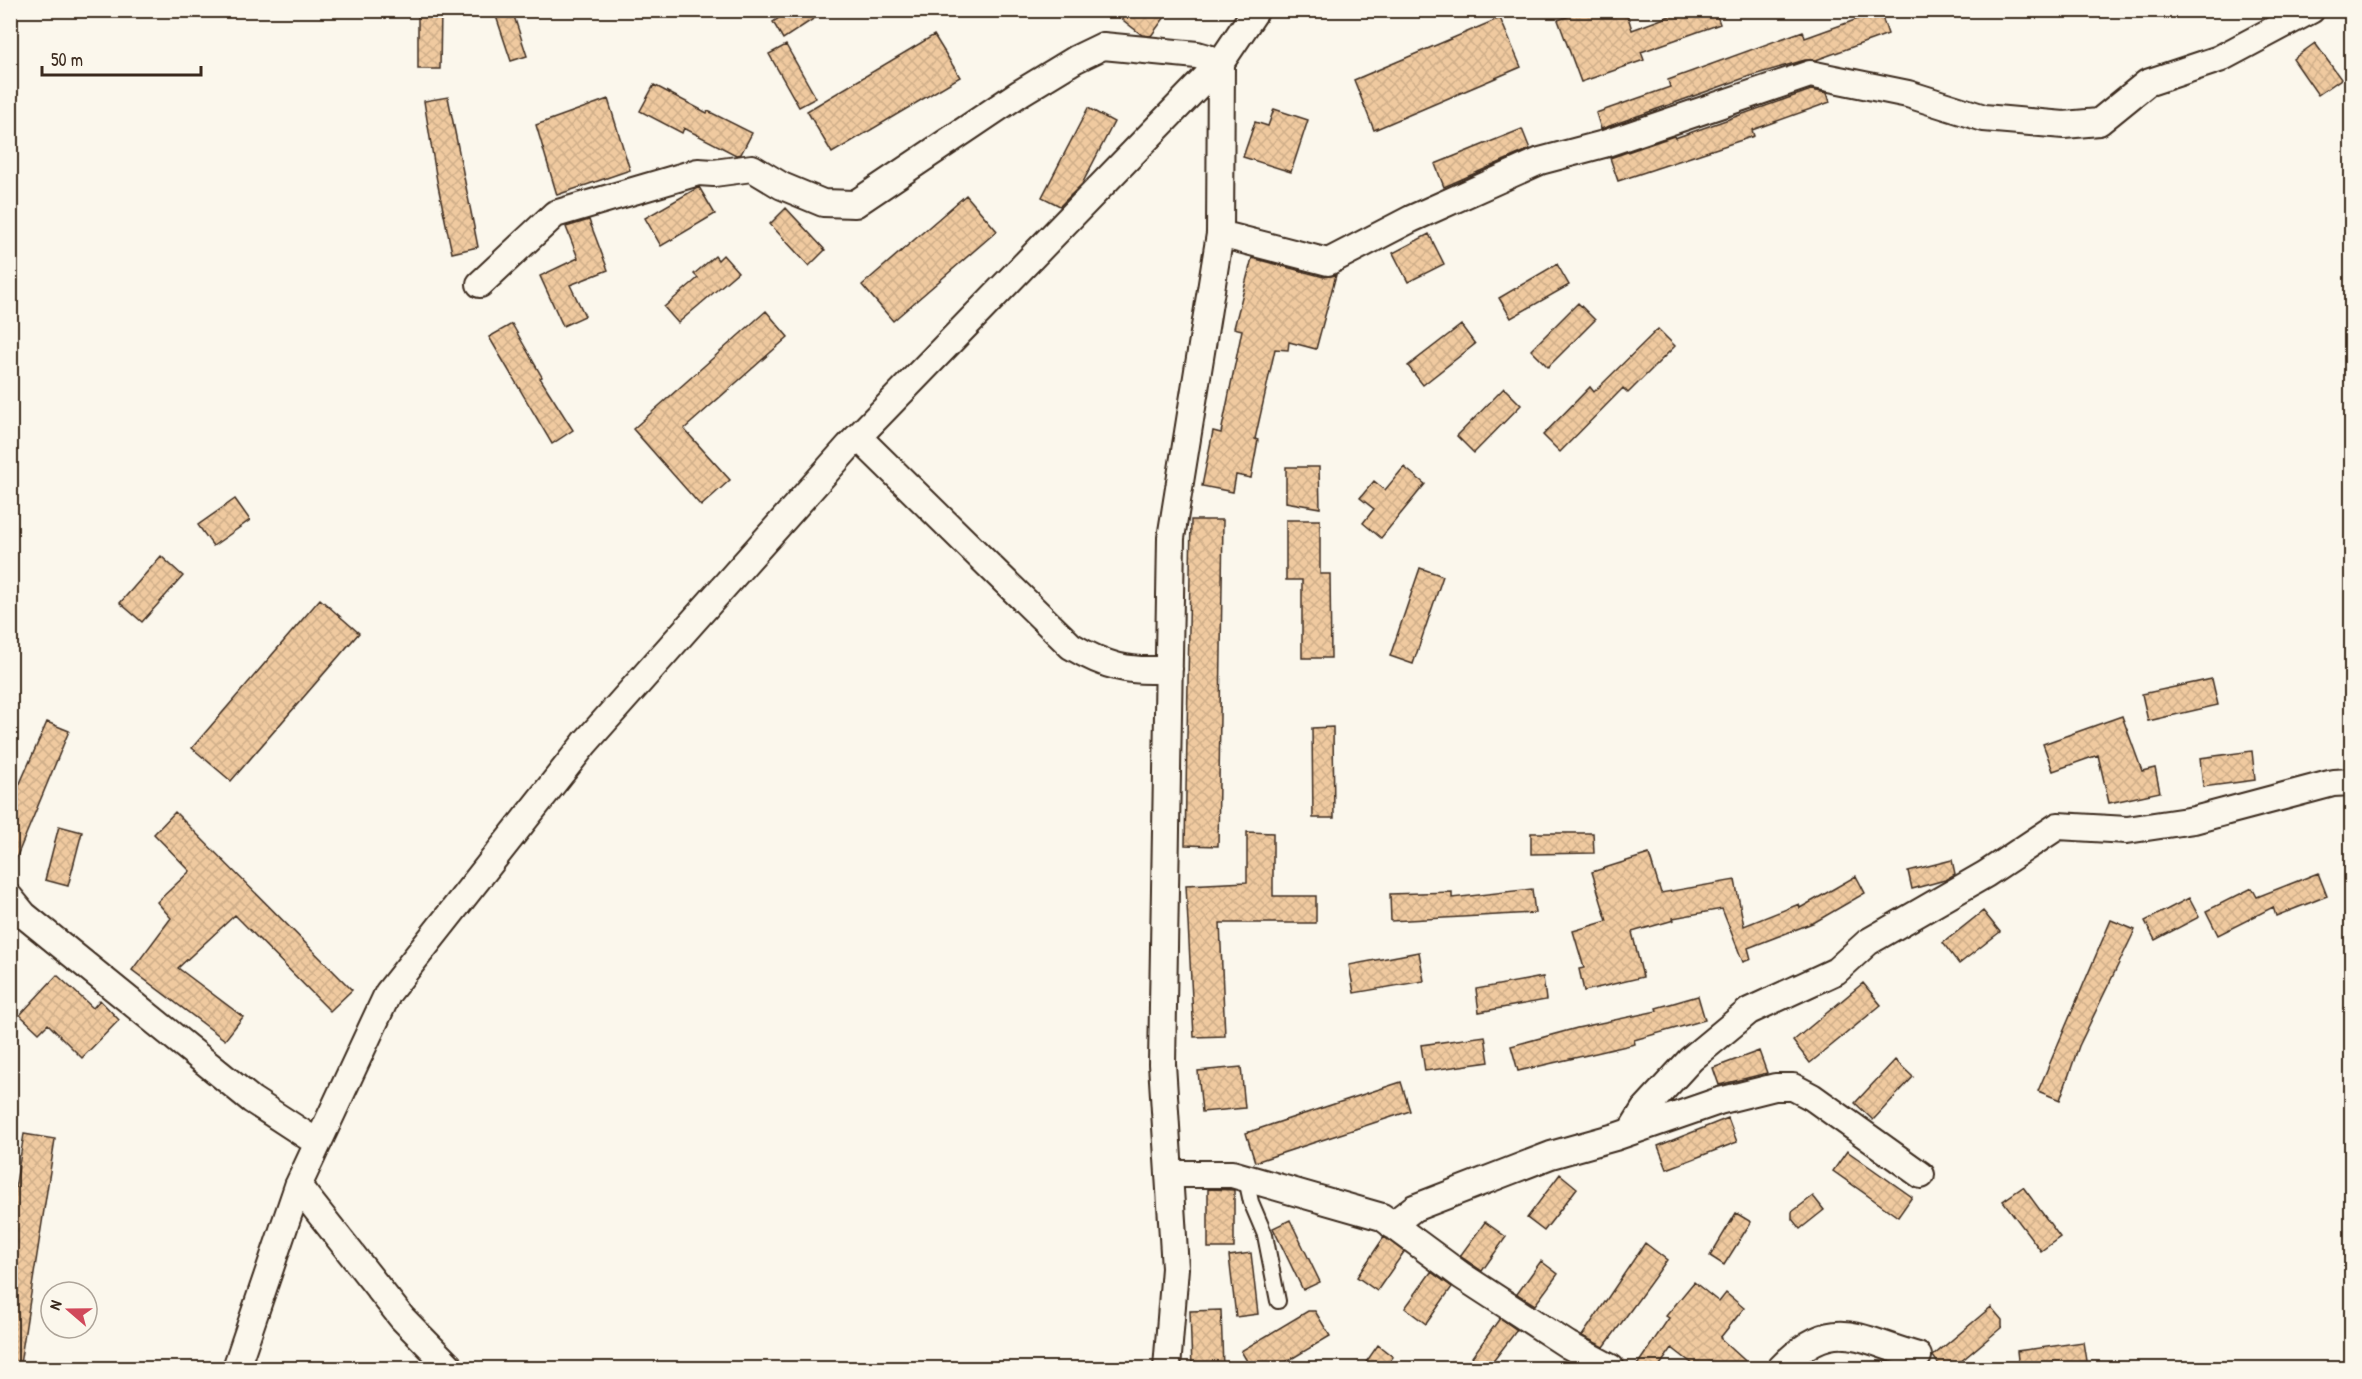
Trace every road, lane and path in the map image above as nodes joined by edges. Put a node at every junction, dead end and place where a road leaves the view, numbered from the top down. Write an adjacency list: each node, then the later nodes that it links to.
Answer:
1 (2311, 10): 4 (street)
2 (1251, 12): 3 (street)
3 (1221, 62): 4 (street); 5 (street); 6 (street)
4 (1220, 234): 7 (street)
5 (480, 284)
6 (858, 437): 7 (street); 11 (street)
7 (1168, 669): 12 (street)
8 (2352, 782): 10 (street)
9 (10, 898): 11 (street)
10 (1631, 1131): 13 (street); 16 (street)
11 (318, 1143): 15 (street)
12 (1169, 1174): 14 (street); 21 (street)
13 (1921, 1176)
14 (1245, 1179): 16 (street); 17 (lane)
15 (298, 1186): 19 (street); 20 (street)
16 (1392, 1224): 22 (street)
17 (1278, 1301)
18 (1918, 1356): 23 (street)
19 (236, 1368)
20 (452, 1368)
21 (1167, 1368)
22 (1611, 1368)
23 (1781, 1368)

